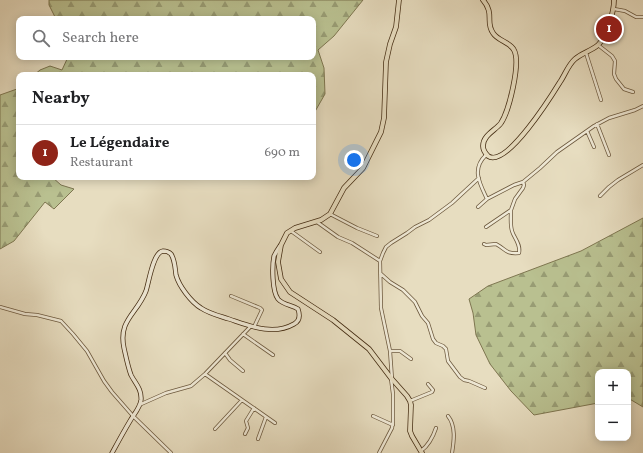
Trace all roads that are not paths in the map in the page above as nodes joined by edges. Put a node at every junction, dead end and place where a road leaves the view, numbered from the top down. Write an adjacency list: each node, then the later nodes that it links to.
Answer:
1 (399, 0): 23 (main road)
2 (483, 0): 14 (main road)
3 (614, 0): 4 (main road)
4 (613, 9): 5 (street); 6 (main road)
5 (643, 17)
6 (598, 45): 7 (main road); 8 (street)
7 (586, 53): 9 (street); 14 (main road)
8 (633, 92)
9 (600, 100)
10 (643, 106): 11 (street)
11 (597, 124): 12 (street); 15 (street)
12 (587, 131): 13 (street); 18 (street)
13 (594, 147)
14 (486, 155): 17 (street)
15 (609, 155)
16 (643, 165): 19 (street)
17 (479, 178): 20 (street); 31 (street)
18 (523, 182): 20 (street); 22 (street)
19 (600, 196)
20 (487, 199): 21 (street)
21 (478, 207)
22 (511, 210): 25 (street); 28 (street)
23 (330, 214): 24 (main road); 27 (street)
24 (317, 222): 26 (main road); 31 (street)
25 (486, 227)
26 (290, 231): 29 (main road); 30 (street)
27 (377, 236)
28 (484, 244)
29 (281, 245): 35 (main road); 43 (main road)
30 (320, 252)
31 (380, 261): 32 (street)
32 (381, 274): 37 (street); 45 (street)
33 (231, 296): 35 (street)
34 (0, 307): 50 (street)
35 (252, 327): 36 (street); 48 (main road)
36 (243, 334): 38 (street); 39 (street)
37 (390, 351): 40 (street); 43 (street)
38 (225, 353): 41 (street); 42 (street)
39 (273, 355)
40 (411, 359)
41 (244, 371)
42 (205, 374): 46 (street); 48 (street)
43 (391, 379): 47 (main road); 55 (street)
44 (428, 384): 47 (street)
45 (485, 388)
46 (242, 400): 49 (street); 57 (street)
47 (410, 401): 60 (main road)
48 (139, 405): 50 (main road)
49 (254, 408): 53 (street); 58 (street)
50 (133, 416): 61 (main road); 62 (street)
51 (373, 416): 55 (street)
52 (448, 416): 64 (street)
53 (266, 417): 54 (street); 59 (street)
54 (275, 423)
55 (393, 425): 63 (street)
56 (436, 428): 60 (street)
57 (215, 429)
58 (245, 434)
59 (258, 439)
60 (422, 452)
61 (112, 453)
62 (171, 453)
63 (379, 453)
64 (452, 453)

